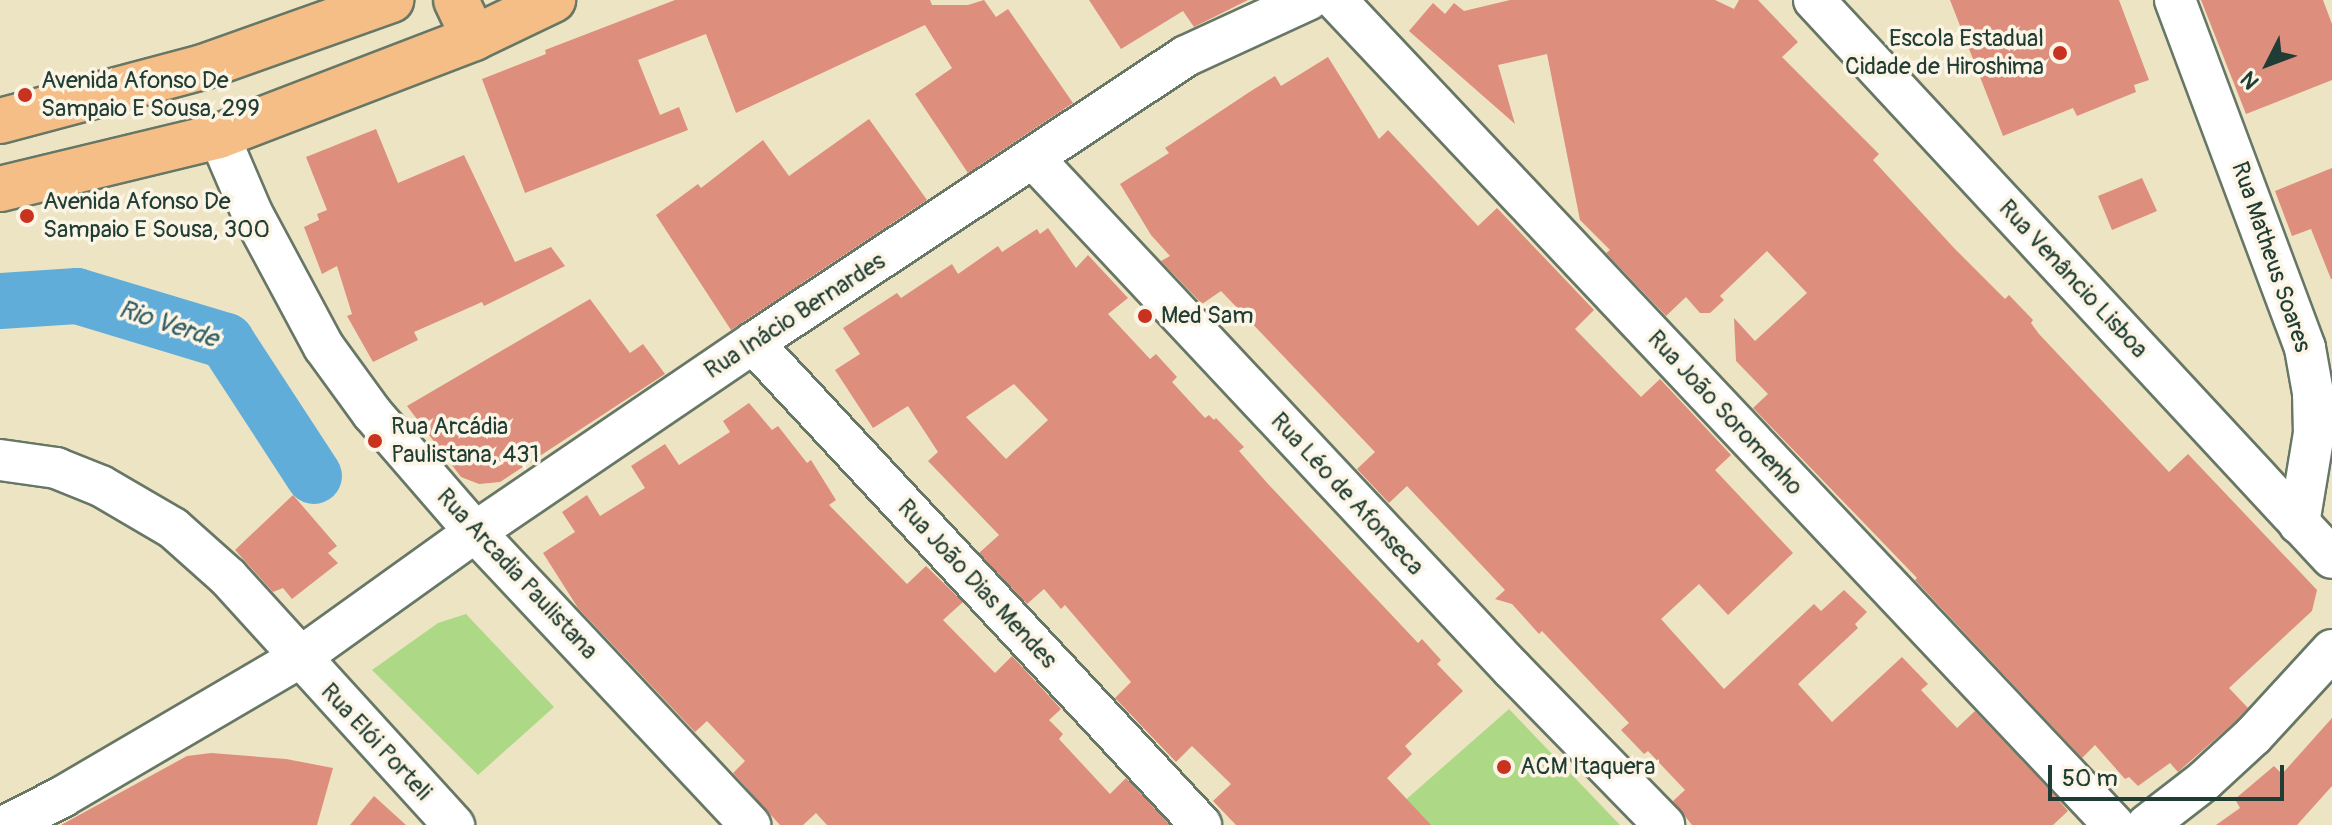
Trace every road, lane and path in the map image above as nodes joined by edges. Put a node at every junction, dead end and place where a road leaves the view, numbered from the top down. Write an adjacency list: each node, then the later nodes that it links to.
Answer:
1 (391, 0): 9 (main road)
2 (553, 0): 7 (main road)
3 (1308, 0): 11 (street, Rua Inácio Bernardes)
4 (1336, 0): 25 (street, Rua João Soromenho)
5 (1814, 0): 15 (street, Rua Venâncio Lisboa)
6 (2175, 0): 15 (street, Rua Matheus Soares)
7 (508, 10): 8 (main road)
8 (465, 19): 10 (main road)
9 (0, 121)
10 (219, 136): 12 (main road); 16 (street, Rua Arcadia Paulistana)
11 (1034, 159): 13 (street, Rua Inácio Bernardes); 24 (street, Rua Léo de Afonseca)
12 (0, 189)
13 (753, 343): 16 (street, Rua Inácio Bernardes); 23 (street, Rua João Dias Mendes)
14 (0, 460): 19 (street, Rua Elói Porteli)
15 (2299, 524): 17 (street, Rua Venâncio Lisboa)
16 (475, 532): 19 (street, Rua Inácio Bernardes); 22 (street, Rua Arcadia Paulistana)
17 (2332, 558)
18 (2332, 650): 26 (street)
19 (299, 658): 20 (street, Rua Inácio Bernardes); 21 (street, Rua Elói Porteli)
20 (7, 825)
21 (454, 825)
22 (750, 825)
23 (1201, 825)
24 (1664, 825)
25 (2114, 825)
26 (2147, 825)

